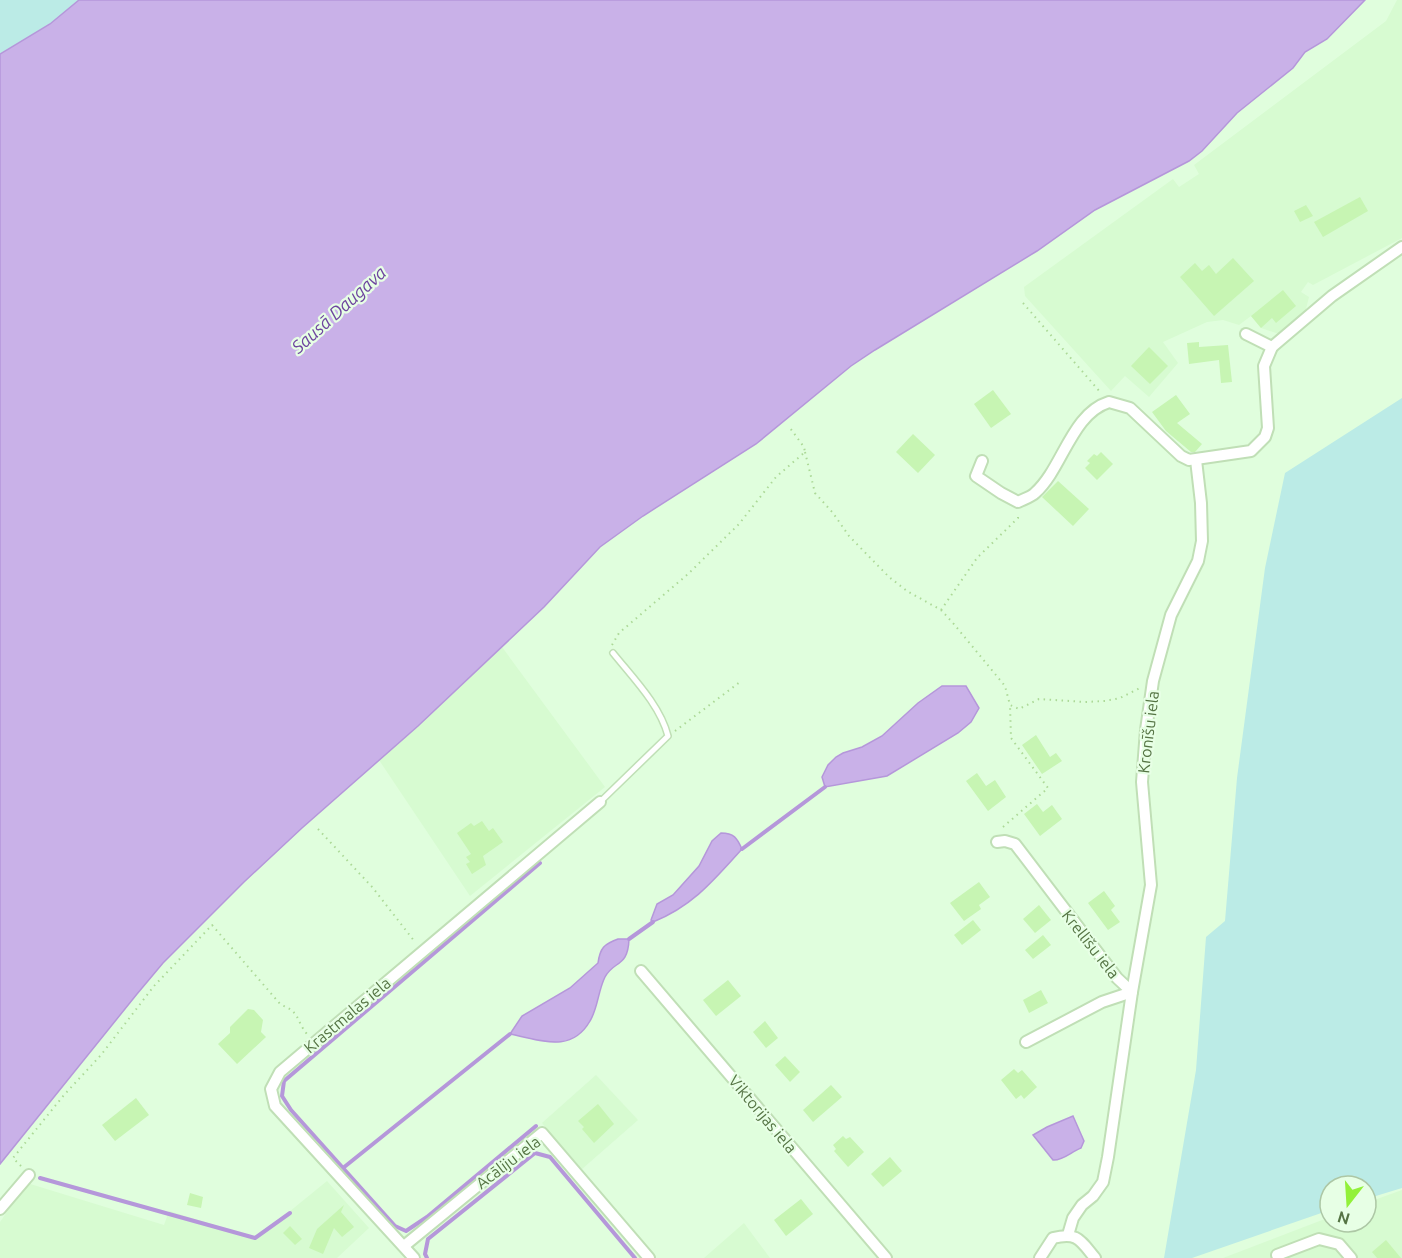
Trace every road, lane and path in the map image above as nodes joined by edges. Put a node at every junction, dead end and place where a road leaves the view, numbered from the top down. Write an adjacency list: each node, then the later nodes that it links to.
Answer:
1 (1402, 247): 4 (street)
2 (1023, 303): 5 (path)
3 (1246, 334): 4 (street)
4 (1272, 347): 8 (street)
5 (1108, 402): 8 (street); 10 (street)
6 (790, 428): 7 (path)
7 (805, 452): 11 (path); 12 (path)
8 (1196, 460): 13 (street, Kronīšu iela)
9 (982, 461): 10 (street)
10 (1018, 502): 11 (path)
11 (940, 610): 15 (path)
12 (613, 653): 16 (lane)
13 (1154, 681): 15 (path); 23 (street, Kronīšu iela)
14 (740, 682): 16 (path)
15 (1010, 705): 18 (path)
16 (668, 736): 17 (lane)
17 (600, 802): 21 (street, Krastmalas iela)
18 (1003, 827)
19 (318, 829): 21 (path)
20 (997, 842): 23 (street, Krellīšu iela)
21 (423, 951): 25 (street, Krastmalas iela)
22 (641, 971): 33 (street, Viktorijas iela)
23 (1132, 992): 24 (street, Krellīšu iela); 28 (street, Kronīšu iela)
24 (1026, 1042)
25 (314, 1043): 26 (path); 29 (street, Krastmalas iela)
26 (29, 1175): 27 (street)
27 (0, 1209)
28 (1068, 1235): 34 (street); 35 (street)
29 (404, 1246): 31 (street, Krastmalas iela); 32 (street, Acāliju iela)
30 (1277, 1255): 36 (street)
31 (414, 1258)
32 (649, 1258)
33 (886, 1258)
34 (1040, 1258)
35 (1095, 1258)
36 (1351, 1258)

